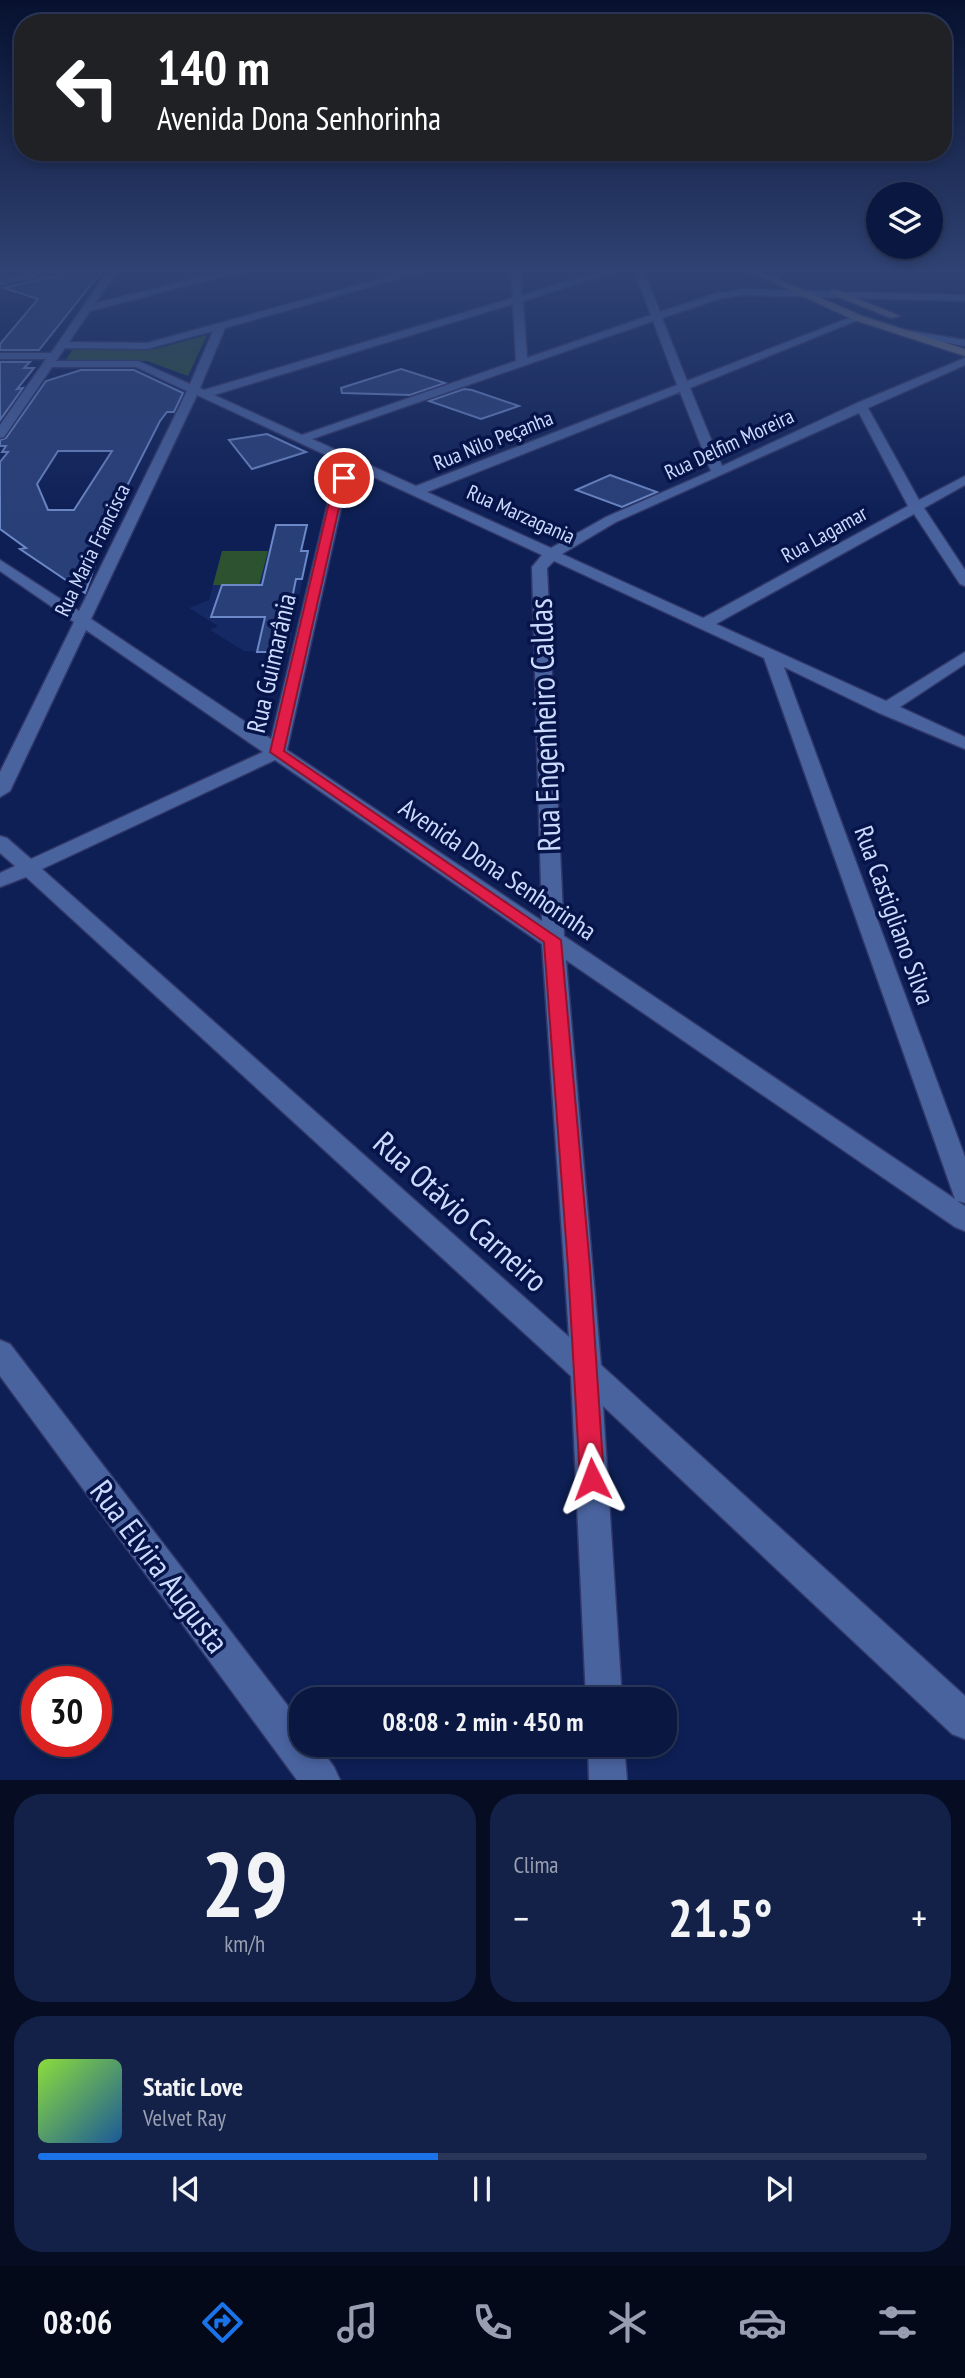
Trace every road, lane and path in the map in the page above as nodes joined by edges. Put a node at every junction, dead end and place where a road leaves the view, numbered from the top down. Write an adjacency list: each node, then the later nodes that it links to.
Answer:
1 (56, 355): 9 (street)
2 (211, 355): 13 (street, Rua Maria Francisca)
3 (324, 355): 13 (street)
4 (522, 355): 11 (street)
5 (552, 355): 11 (street)
6 (672, 355): 12 (street)
7 (762, 355): 12 (street, Rua Nilo Peçanha)
8 (0, 356): 9 (street, Rua Marzagania)
9 (52, 360): 13 (street, Rua Marzagania); 15 (street)
10 (965, 361): 14 (street, Rua Delfim Moreira)
11 (523, 365): 16 (street)
12 (684, 385): 18 (street); 20 (street, Rua Nilo Peçanha)
13 (199, 391): 16 (street, Rua Marzagania); 25 (street, Rua Maria Francisca)
14 (861, 406): 18 (street, Rua Delfim Moreira); 21 (street)
15 (0, 434)
16 (304, 438): 17 (street, Rua Marzagania)
17 (368, 469): 20 (street, Rua Marzagania); 31 (street, Rua Guimarânia)
18 (718, 473): 22 (street, Rua Delfim Moreira)
19 (965, 481): 21 (street, Rua Lagamar)
20 (416, 491): 22 (street, Rua Marzagania)
21 (916, 507): 24 (street); 26 (street, Rua Lagamar)
22 (551, 552): 26 (street, Rua Marzagania); 36 (street, Rua Engenheiro Caldas)
23 (0, 564): 25 (street, Avenida Dona Senhorinha)
24 (965, 581)
25 (82, 620): 31 (street, Avenida Dona Senhorinha); 32 (street, Rua Maria Francisca)
26 (704, 624): 27 (street, Rua Marzagania)
27 (772, 656): 29 (street, Rua Marzagania); 37 (street, Rua Castigliano Silva)
28 (965, 657): 29 (street)
29 (885, 709): 30 (street, Rua Marzagania)
30 (965, 744)
31 (277, 752): 34 (street, Rua Guimarânia); 36 (street, Avenida Dona Senhorinha)
32 (0, 790)
33 (0, 842): 34 (street, Rua Otávio Carneiro)
34 (29, 868): 35 (street, Rua Guimarânia); 40 (street, Rua Otávio Carneiro)
35 (0, 881)
36 (553, 940): 38 (street, Avenida Dona Senhorinha); 40 (street, Rua Engenheiro Caldas)
37 (965, 1193)
38 (965, 1220)
39 (0, 1353): 44 (street, Rua Elvira Augusta)
40 (586, 1371): 41 (street, Rua Engenheiro Caldas); 42 (street, Rua Otávio Carneiro)
41 (603, 1687)
42 (965, 1721)
43 (607, 1757): 45 (street)
44 (321, 1780)
45 (608, 1780)

